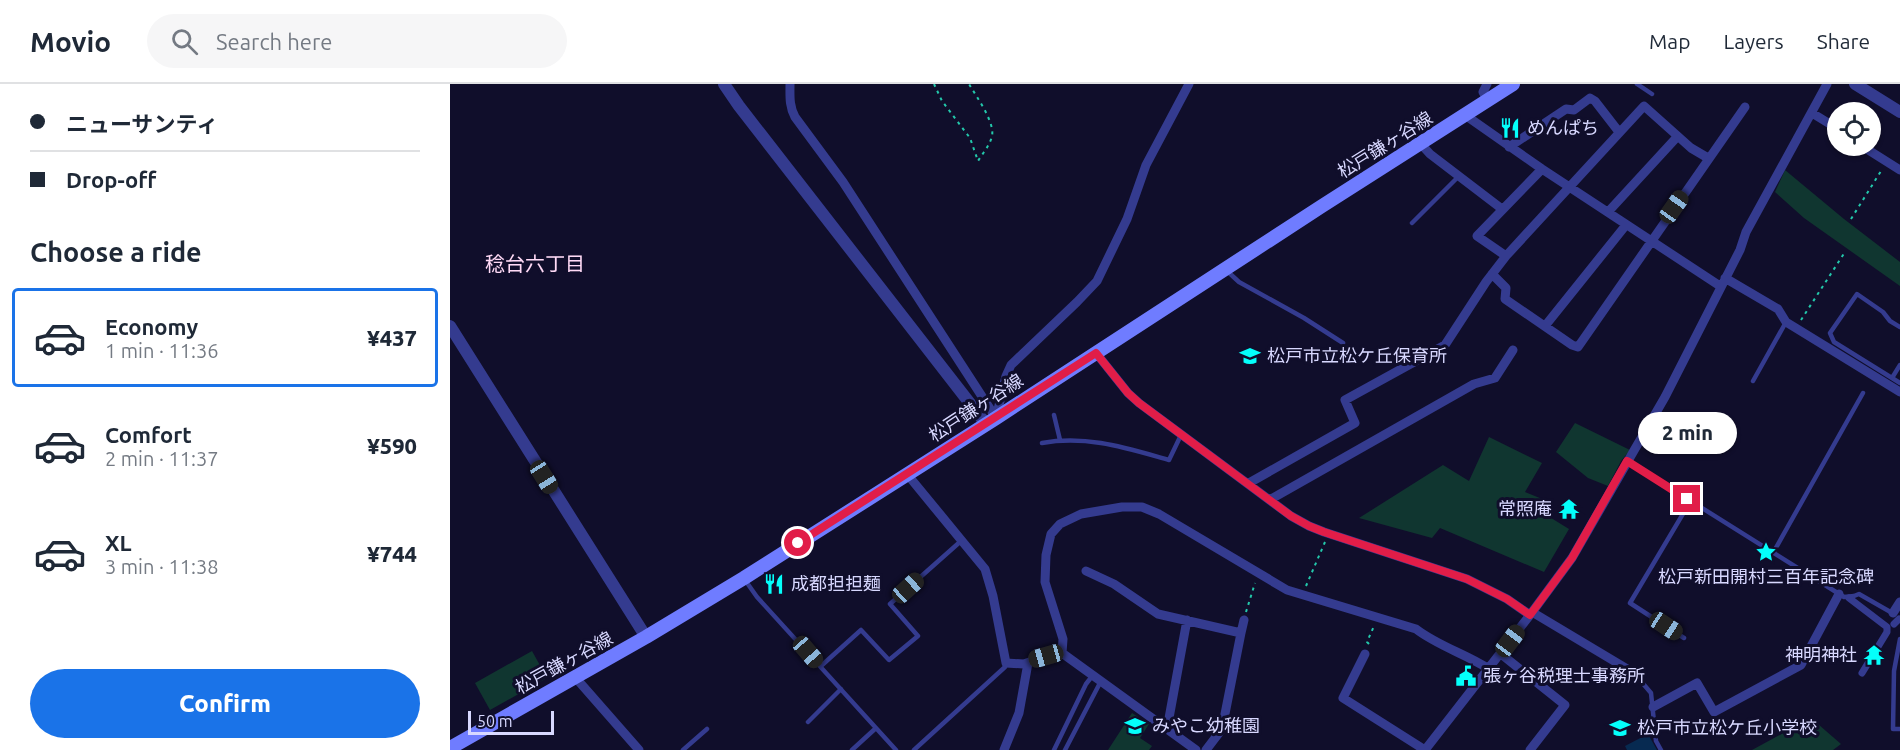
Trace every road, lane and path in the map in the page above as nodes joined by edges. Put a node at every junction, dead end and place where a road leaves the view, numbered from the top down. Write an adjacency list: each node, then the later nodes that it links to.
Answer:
1 (724, 84): 55 (street)
2 (790, 84): 55 (street)
3 (934, 84): 4 (path)
4 (969, 84)
5 (1189, 84): 55 (street)
6 (1487, 84): 12 (street)
7 (1513, 84): 12 (main road, 松戸鎌ヶ谷線)
8 (1637, 84): 11 (lane)
9 (1827, 84): 15 (street)
10 (1856, 84): 14 (street)
11 (1652, 94)
12 (1488, 101): 16 (main road, 松戸鎌ヶ谷線)
13 (1745, 107): 23 (street)
14 (1900, 112)
15 (1812, 113): 17 (street); 39 (street)
16 (1465, 116): 20 (main road, 松戸鎌ヶ谷線); 21 (street)
17 (1827, 122)
18 (1619, 132): 19 (street); 21 (street); 28 (street)
19 (1677, 137): 23 (street); 30 (street)
20 (1420, 143): 27 (street); 37 (main road, 松戸鎌ヶ谷線)
21 (1509, 147): 25 (street)
22 (1878, 156): 24 (street)
23 (1708, 158): 34 (street)
24 (1887, 162): 26 (street); 31 (path)
25 (1542, 170): 28 (street); 29 (street)
26 (1900, 170)
27 (1459, 177): 29 (street); 32 (lane)
28 (1570, 187): 30 (street); 36 (street)
29 (1502, 209): 36 (street)
30 (1608, 212): 33 (street)
31 (1851, 219)
32 (1413, 223)
33 (1626, 225): 34 (street); 42 (street)
34 (1652, 240): 39 (street); 42 (street)
35 (1845, 252): 43 (path)
36 (1506, 256): 38 (street)
37 (1225, 269): 45 (lane); 47 (main road, 松戸鎌ヶ谷線)
38 (1492, 274): 42 (street); 61 (street)
39 (1723, 282): 40 (street); 59 (street)
40 (1786, 322): 43 (street); 50 (lane)
41 (450, 326): 79 (street)
42 (1545, 326)
43 (1796, 327): 52 (street)
44 (1900, 327): 49 (lane)
45 (1344, 343)
46 (1513, 350): 62 (street)
47 (1096, 353): 55 (main road, 松戸鎌ヶ谷線); 56 (street)
48 (1900, 365): 49 (lane)
49 (1892, 378): 51 (lane)
50 (1753, 381)
51 (1900, 382)
52 (1900, 392)
53 (1863, 393): 66 (lane)
54 (1054, 415): 57 (lane)
55 (991, 421): 60 (main road, 松戸鎌ヶ谷線)
56 (1181, 435): 57 (lane); 61 (street)
57 (1060, 440): 58 (lane)
58 (1042, 443)
59 (1627, 461): 63 (lane); 73 (street)
60 (907, 474): 65 (street); 69 (main road, 松戸鎌ヶ谷線)
61 (1249, 483): 62 (street)
62 (1271, 499): 64 (street)
63 (1690, 502): 66 (lane); 80 (lane)
64 (1329, 534): 70 (path); 73 (street)
65 (961, 541): 85 (street); 87 (lane)
66 (1773, 553): 71 (lane)
67 (1086, 571): 76 (street)
68 (1259, 575): 70 (street); 77 (path); 82 (street)
69 (744, 578): 79 (main road, 松戸鎌ヶ谷線); 87 (lane)
70 (1303, 594): 74 (street)
71 (1844, 596): 75 (lane); 90 (street); 95 (street)
72 (1900, 602): 75 (street)
73 (1531, 613): 84 (street); 89 (street)
74 (1377, 617): 83 (path); 88 (street)
75 (1896, 619)
76 (1186, 620): 78 (street); 99 (street)
77 (1244, 621): 78 (street)
78 (1241, 633): 111 (street)
79 (646, 637): 92 (main road, 松戸鎌ヶ谷線)
80 (1684, 638)
81 (1900, 639): 100 (lane)
82 (1062, 653): 86 (street); 91 (street)
83 (1365, 654): 112 (street)
84 (1501, 654): 88 (street); 113 (street)
85 (1006, 663): 86 (street); 106 (lane)
86 (1028, 663): 107 (street)
87 (821, 666): 94 (lane)
88 (1489, 669): 112 (street)
89 (1634, 673): 95 (lane)
90 (1862, 673)
91 (1093, 674): 93 (street); 108 (lane)
92 (575, 677): 101 (main road, 松戸鎌ヶ谷線); 102 (street)
93 (1101, 681): 99 (street); 109 (lane)
94 (841, 689): 96 (lane); 97 (lane)
95 (1653, 707): 114 (lane)
96 (808, 722)
97 (876, 728): 104 (lane); 105 (lane)
98 (707, 729): 103 (lane)
99 (1167, 729): 110 (street)
100 (1900, 729)
101 (450, 748)
102 (639, 750)
103 (683, 750)
104 (852, 750)
105 (896, 750)
106 (914, 750)
107 (1004, 750)
108 (1054, 750)
109 (1065, 750)
110 (1196, 750)
111 (1206, 750)
112 (1425, 750)
113 (1530, 750)
114 (1661, 750)

